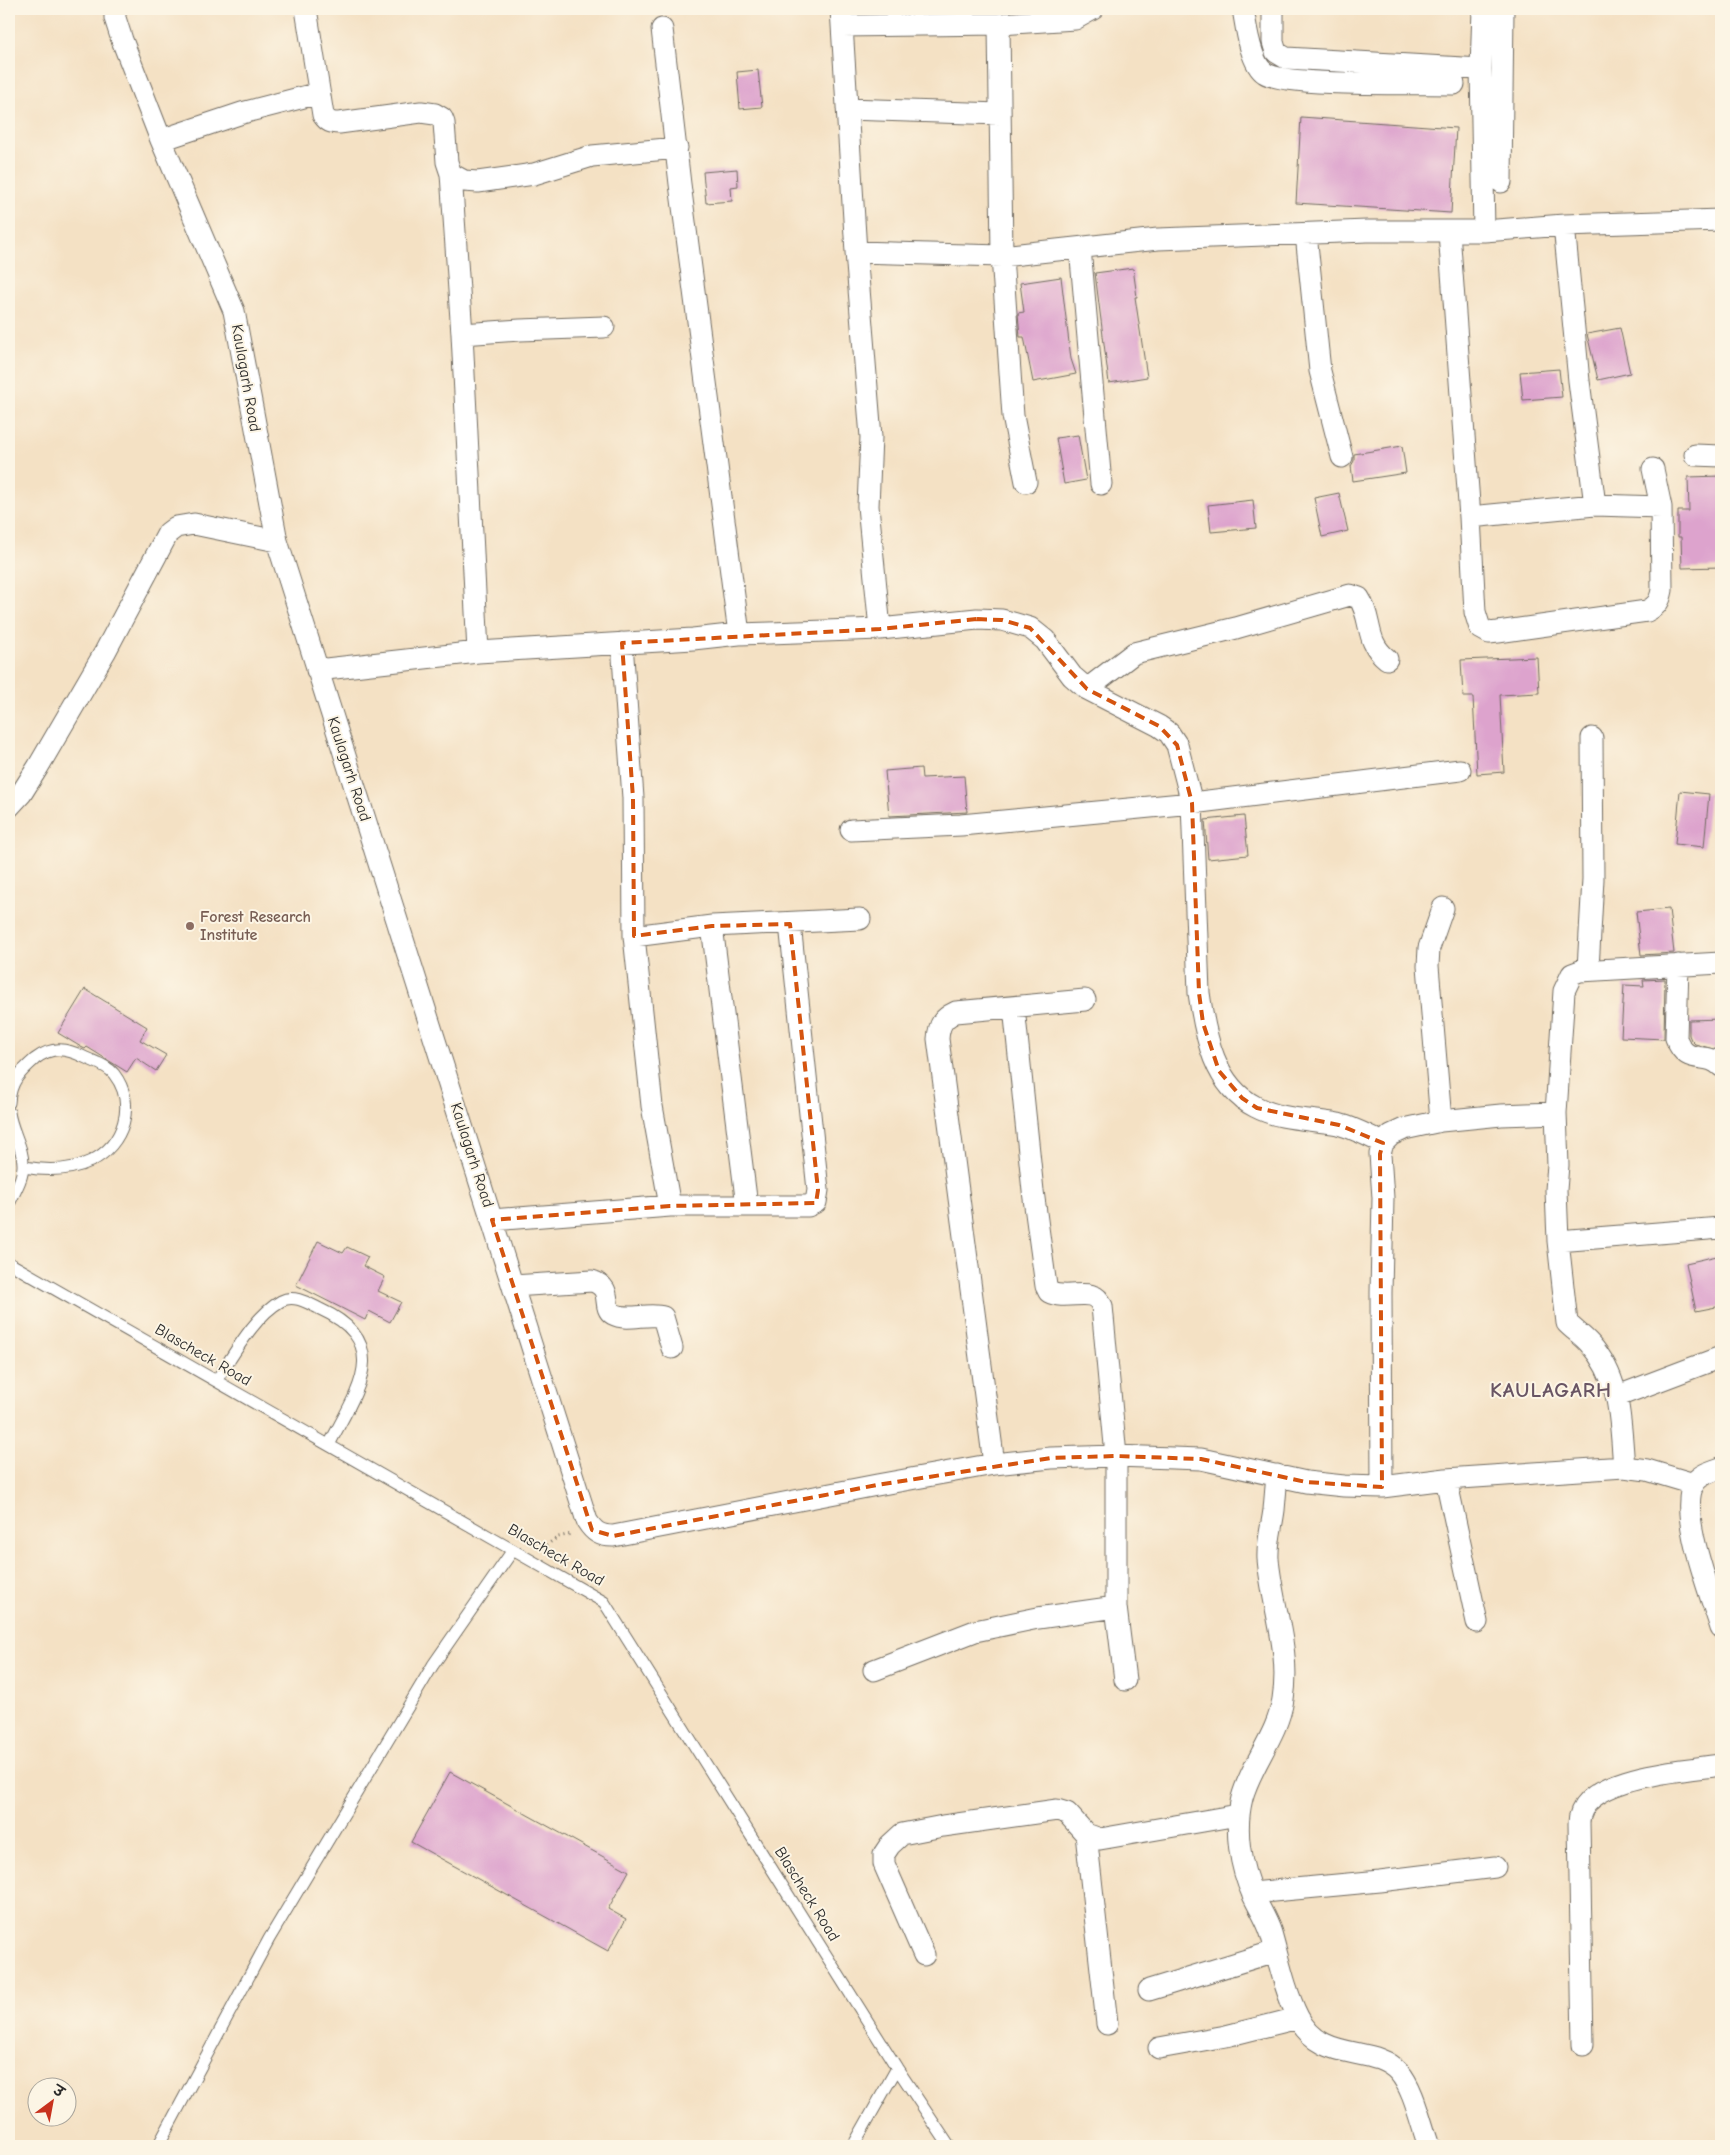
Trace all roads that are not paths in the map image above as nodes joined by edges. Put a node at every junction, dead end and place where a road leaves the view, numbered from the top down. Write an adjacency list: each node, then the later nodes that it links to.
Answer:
1 (114, 9): 16 (street, Kaulagarh Road)
2 (306, 9): 13 (street)
3 (1093, 9): 9 (street)
4 (1243, 9): 12 (street)
5 (1273, 9): 11 (street)
6 (1482, 9): 11 (street)
7 (1503, 9): 19 (street)
8 (842, 17): 9 (street); 14 (street)
9 (999, 24): 15 (street)
10 (662, 29): 17 (street)
11 (1481, 69): 22 (street)
12 (1454, 84)
13 (319, 93): 16 (street); 18 (street)
14 (847, 110): 15 (street); 26 (street)
15 (1000, 114): 27 (street)
16 (161, 140): 39 (street, Kaulagarh Road)
17 (677, 148): 18 (street); 41 (street)
18 (451, 174): 29 (street)
19 (1501, 182)
20 (1721, 220): 21 (street)
21 (1564, 225): 22 (street); 36 (street)
22 (1484, 231): 23 (street)
23 (1449, 232): 24 (street); 38 (street)
24 (1306, 234): 25 (street); 32 (street)
25 (1080, 248): 27 (street); 35 (street)
26 (856, 252): 27 (street); 40 (street)
27 (1002, 256): 34 (street)
28 (604, 327): 29 (street)
29 (462, 334): 43 (street)
30 (1696, 456): 31 (street)
31 (1721, 456)
32 (1342, 457)
33 (1652, 469): 37 (street)
34 (1026, 482)
35 (1101, 484)
36 (1595, 505): 37 (street); 38 (street)
37 (1661, 507): 38 (street)
38 (1470, 517)
39 (277, 541): 45 (street, Kaulagarh Road); 50 (street)
40 (880, 629): 41 (street); 46 (street)
41 (739, 634): 42 (street)
42 (622, 643): 43 (street); 56 (street)
43 (478, 652): 45 (street)
44 (1387, 659): 46 (street)
45 (318, 670): 72 (street, Kaulagarh Road)
46 (1087, 689): 49 (street)
47 (1592, 738): 59 (street)
48 (1460, 770): 49 (street)
49 (1192, 803): 51 (street); 67 (street)
50 (9, 807)
51 (851, 830)
52 (1443, 908): 66 (street)
53 (860, 919): 54 (street)
54 (790, 924): 55 (street); 71 (street)
55 (712, 926): 56 (street); 71 (street)
56 (634, 936): 70 (street)
57 (1721, 963): 58 (street)
58 (1678, 965): 59 (street); 62 (street)
59 (1588, 969): 65 (street)
60 (1085, 1000): 61 (street)
61 (1014, 1007): 82 (street); 83 (street)
62 (1721, 1066)
63 (9, 1103): 68 (lane)
64 (9, 1112): 68 (lane)
65 (1556, 1113): 66 (street); 74 (street)
66 (1440, 1121): 67 (street)
67 (1383, 1143): 89 (street)
68 (24, 1167): 69 (lane)
69 (9, 1204)
70 (670, 1206): 71 (street); 72 (street)
71 (747, 1206)
72 (492, 1220): 76 (street, Kaulagarh Road)
73 (1721, 1228): 74 (street)
74 (1558, 1241): 80 (street)
75 (9, 1263): 79 (lane, Blascheck Road)
76 (513, 1286): 77 (street); 83 (street, Kaulagarh Road)
77 (672, 1348)
78 (1721, 1357): 80 (street)
79 (216, 1381): 81 (lane, Blascheck Road); 81 (lane)
80 (1618, 1396): 84 (street)
81 (329, 1445): 90 (lane, Blascheck Road)
82 (1116, 1456): 83 (street); 86 (street); 91 (street)
83 (994, 1464)
84 (1624, 1467): 87 (street); 88 (street)
85 (1721, 1468): 88 (street)
86 (1277, 1475): 89 (street); 97 (street)
87 (1446, 1479): 89 (street); 92 (street)
88 (1694, 1484): 93 (street)
89 (1382, 1487)
90 (513, 1550): 108 (lane, Blascheck Road); 109 (lane)
91 (1116, 1607): 94 (street); 95 (street)
92 (1477, 1622)
93 (1721, 1628)
94 (874, 1670)
95 (1125, 1680)
96 (1721, 1765): 106 (street)
97 (1238, 1815): 98 (street); 100 (street)
98 (1086, 1834): 102 (street); 105 (street)
99 (1495, 1866): 100 (street)
100 (1252, 1893): 101 (street)
101 (1276, 1951): 103 (street); 104 (street)
102 (924, 1954)
103 (1149, 1990)
104 (1298, 2018): 107 (street); 112 (street)
105 (1107, 2024)
106 (1583, 2045)
107 (1159, 2048)
108 (897, 2068): 110 (lane); 111 (lane, Blascheck Road)
109 (158, 2146)
110 (853, 2146)
111 (949, 2146)
112 (1429, 2146)

